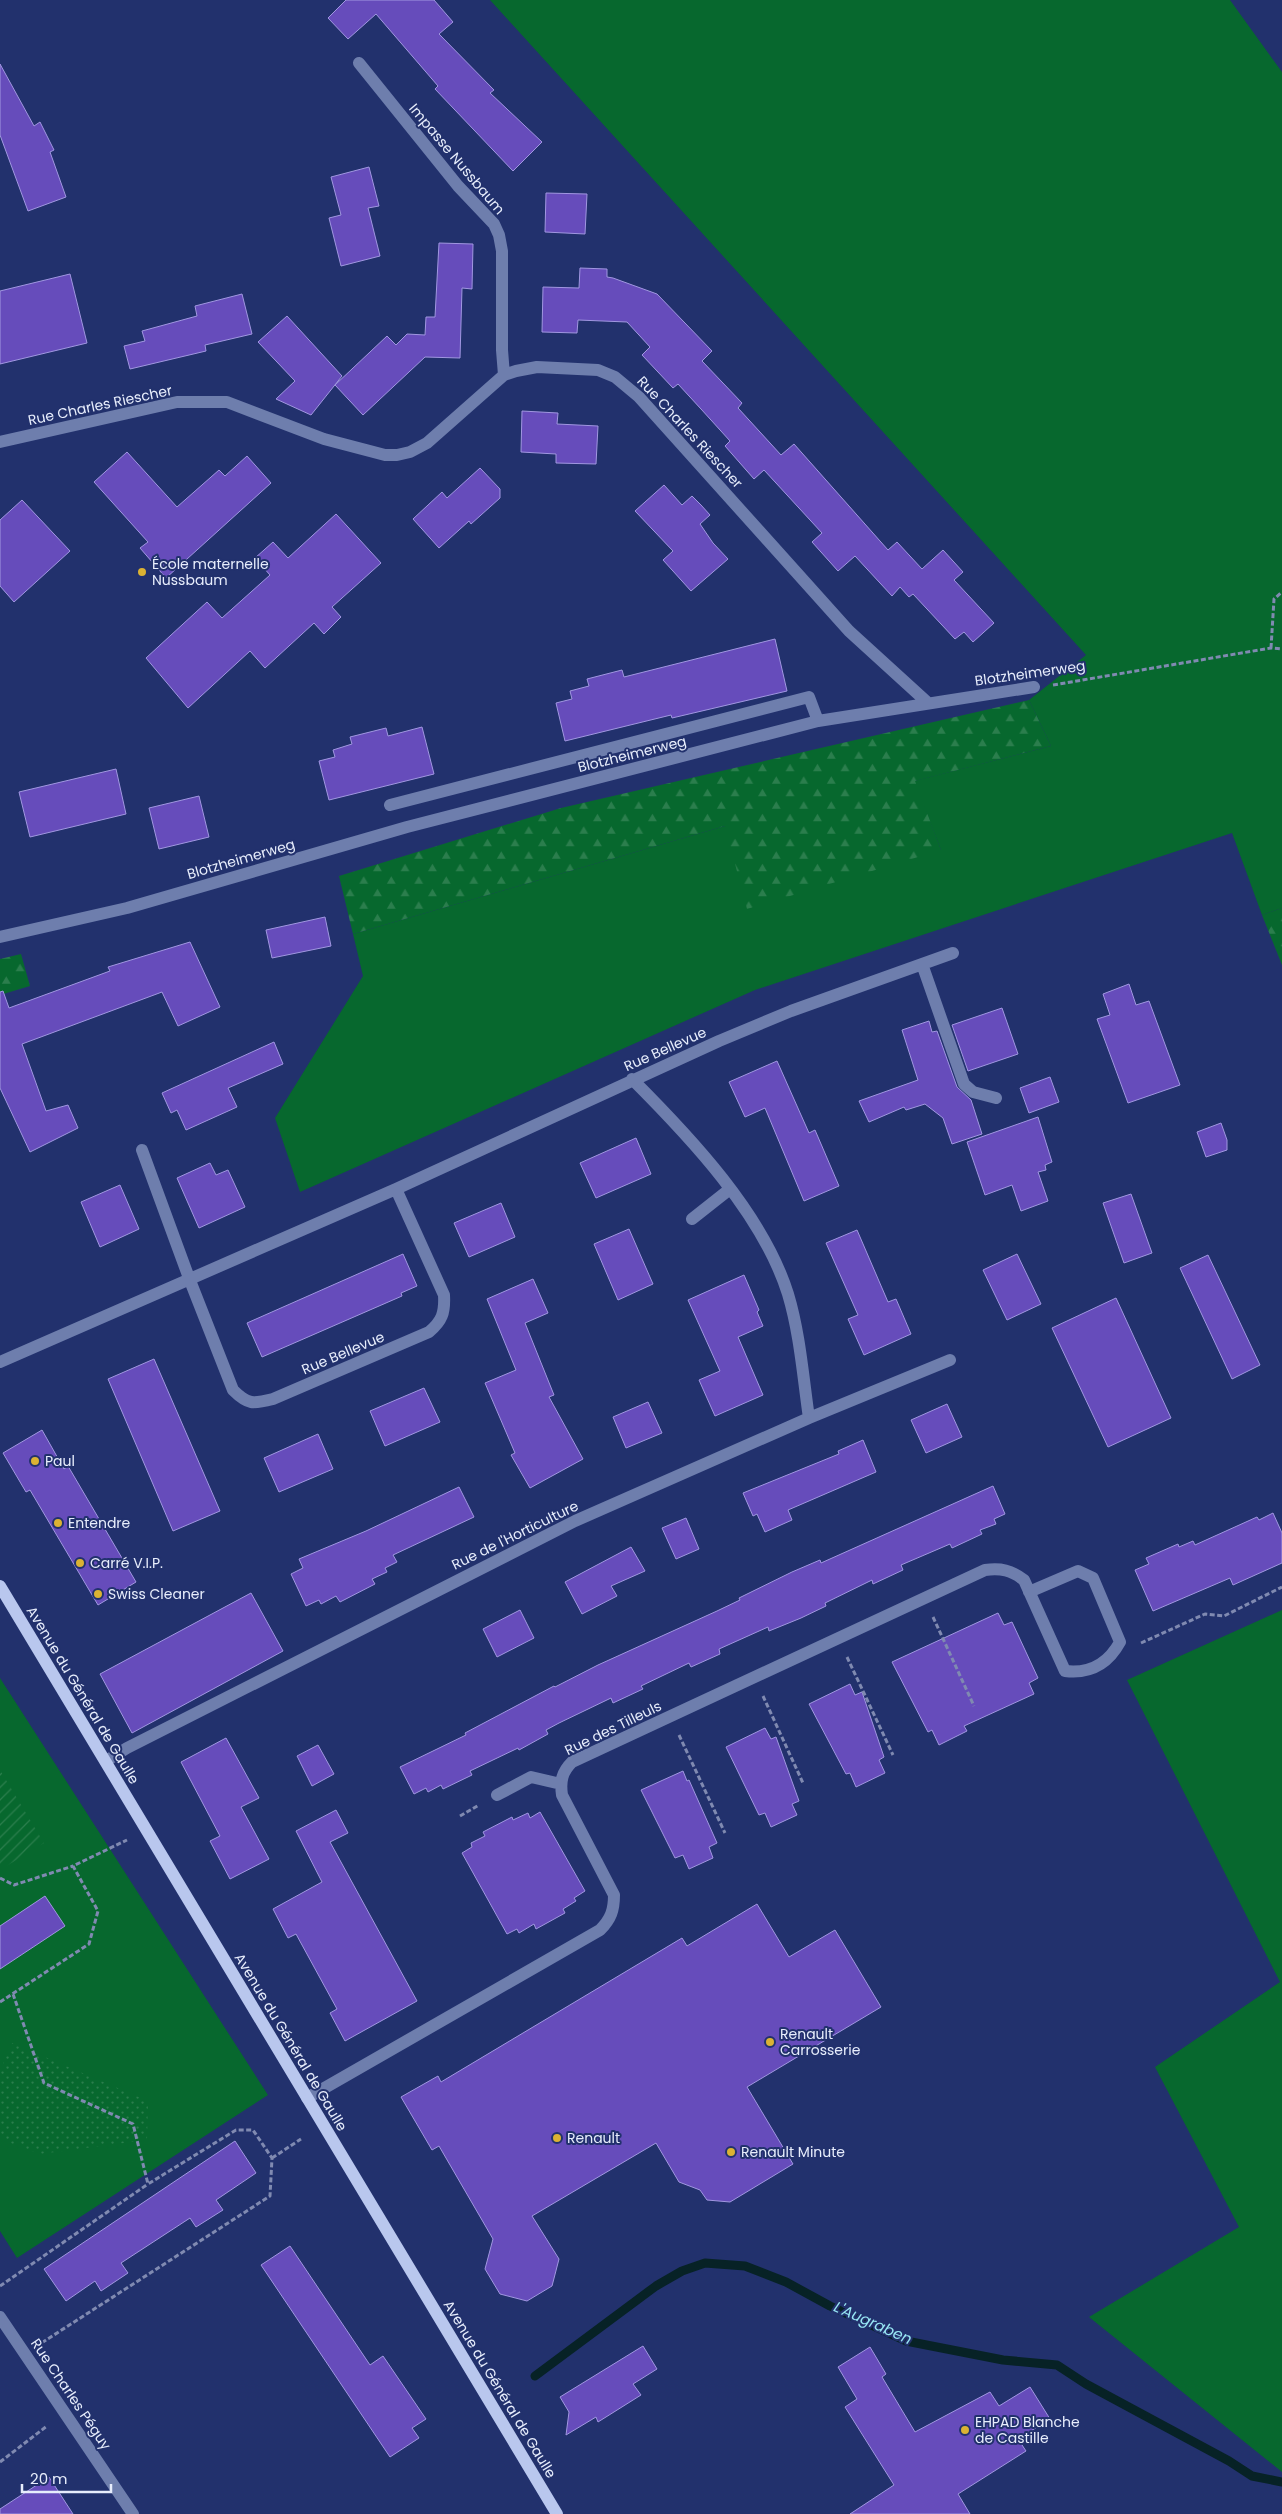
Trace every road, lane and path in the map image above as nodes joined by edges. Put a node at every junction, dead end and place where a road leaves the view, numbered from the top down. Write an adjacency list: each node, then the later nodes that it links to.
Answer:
1 (359, 63): 2 (street, Impasse Nussbaum)
2 (504, 375): 3 (street, Rue Charles Riescher); 8 (street, Rue Charles Riescher)
3 (0, 442)
4 (1282, 592): 5 (path)
5 (1271, 648): 6 (path, Blotzheimerweg); 7 (path, Blotzheimerweg)
6 (1282, 649)
7 (1034, 688): 8 (street, Blotzheimerweg)
8 (928, 702): 9 (street, Blotzheimerweg)
9 (818, 721): 10 (street); 11 (street, Blotzheimerweg)
10 (390, 805)
11 (0, 937)
12 (954, 953): 13 (street, Rue Bellevue)
13 (922, 964): 14 (street, Rue Bellevue); 15 (street)
14 (632, 1079): 17 (street, Rue Bellevue); 18 (street)
15 (996, 1098)
16 (142, 1150): 20 (street)
17 (396, 1189): 20 (street, Rue Bellevue); 20 (street, Rue Bellevue)
18 (730, 1189): 19 (street); 23 (street)
19 (692, 1219)
20 (188, 1278): 22 (street, Rue Bellevue)
21 (950, 1360): 23 (street, Rue de l'Horticulture)
22 (0, 1362)
23 (809, 1418): 34 (street, Rue de l'Horticulture)
24 (0, 1586): 34 (main road, Avenue du Général de Gaulle)
25 (1282, 1587): 29 (path)
26 (1029, 1592): 27 (street, Rue des Tilleuls); 29 (street); 29 (street, Rue des Tilleuls)
27 (925, 1598): 28 (street, Rue des Tilleuls); 31 (path)
28 (838, 1638): 30 (street, Rue des Tilleuls); 33 (path)
29 (1120, 1642)
30 (754, 1677): 32 (street, Rue des Tilleuls); 35 (path)
31 (974, 1706)
32 (671, 1716): 36 (street, Rue des Tilleuls); 39 (path)
33 (893, 1755)
34 (106, 1761): 38 (main road, Avenue du Général de Gaulle)
35 (803, 1783)
36 (561, 1784): 37 (street); 44 (street)
37 (498, 1795)
38 (147, 1830): 40 (path); 44 (main road, Avenue du Général de Gaulle)
39 (725, 1832)
40 (73, 1866): 41 (path); 42 (path)
41 (0, 1878)
42 (13, 1994): 43 (path); 47 (path)
43 (0, 2002)
44 (307, 2098): 54 (main road, Avenue du Général de Gaulle)
45 (301, 2139): 46 (path)
46 (272, 2158): 47 (path); 50 (path)
47 (148, 2184): 48 (path)
48 (0, 2286)
49 (0, 2316): 50 (street, Rue Charles Péguy)
50 (25, 2354): 51 (street, Rue Charles Péguy)
51 (64, 2412): 52 (path); 53 (street, Rue Charles Péguy)
52 (0, 2462)
53 (133, 2514)
54 (557, 2514)

